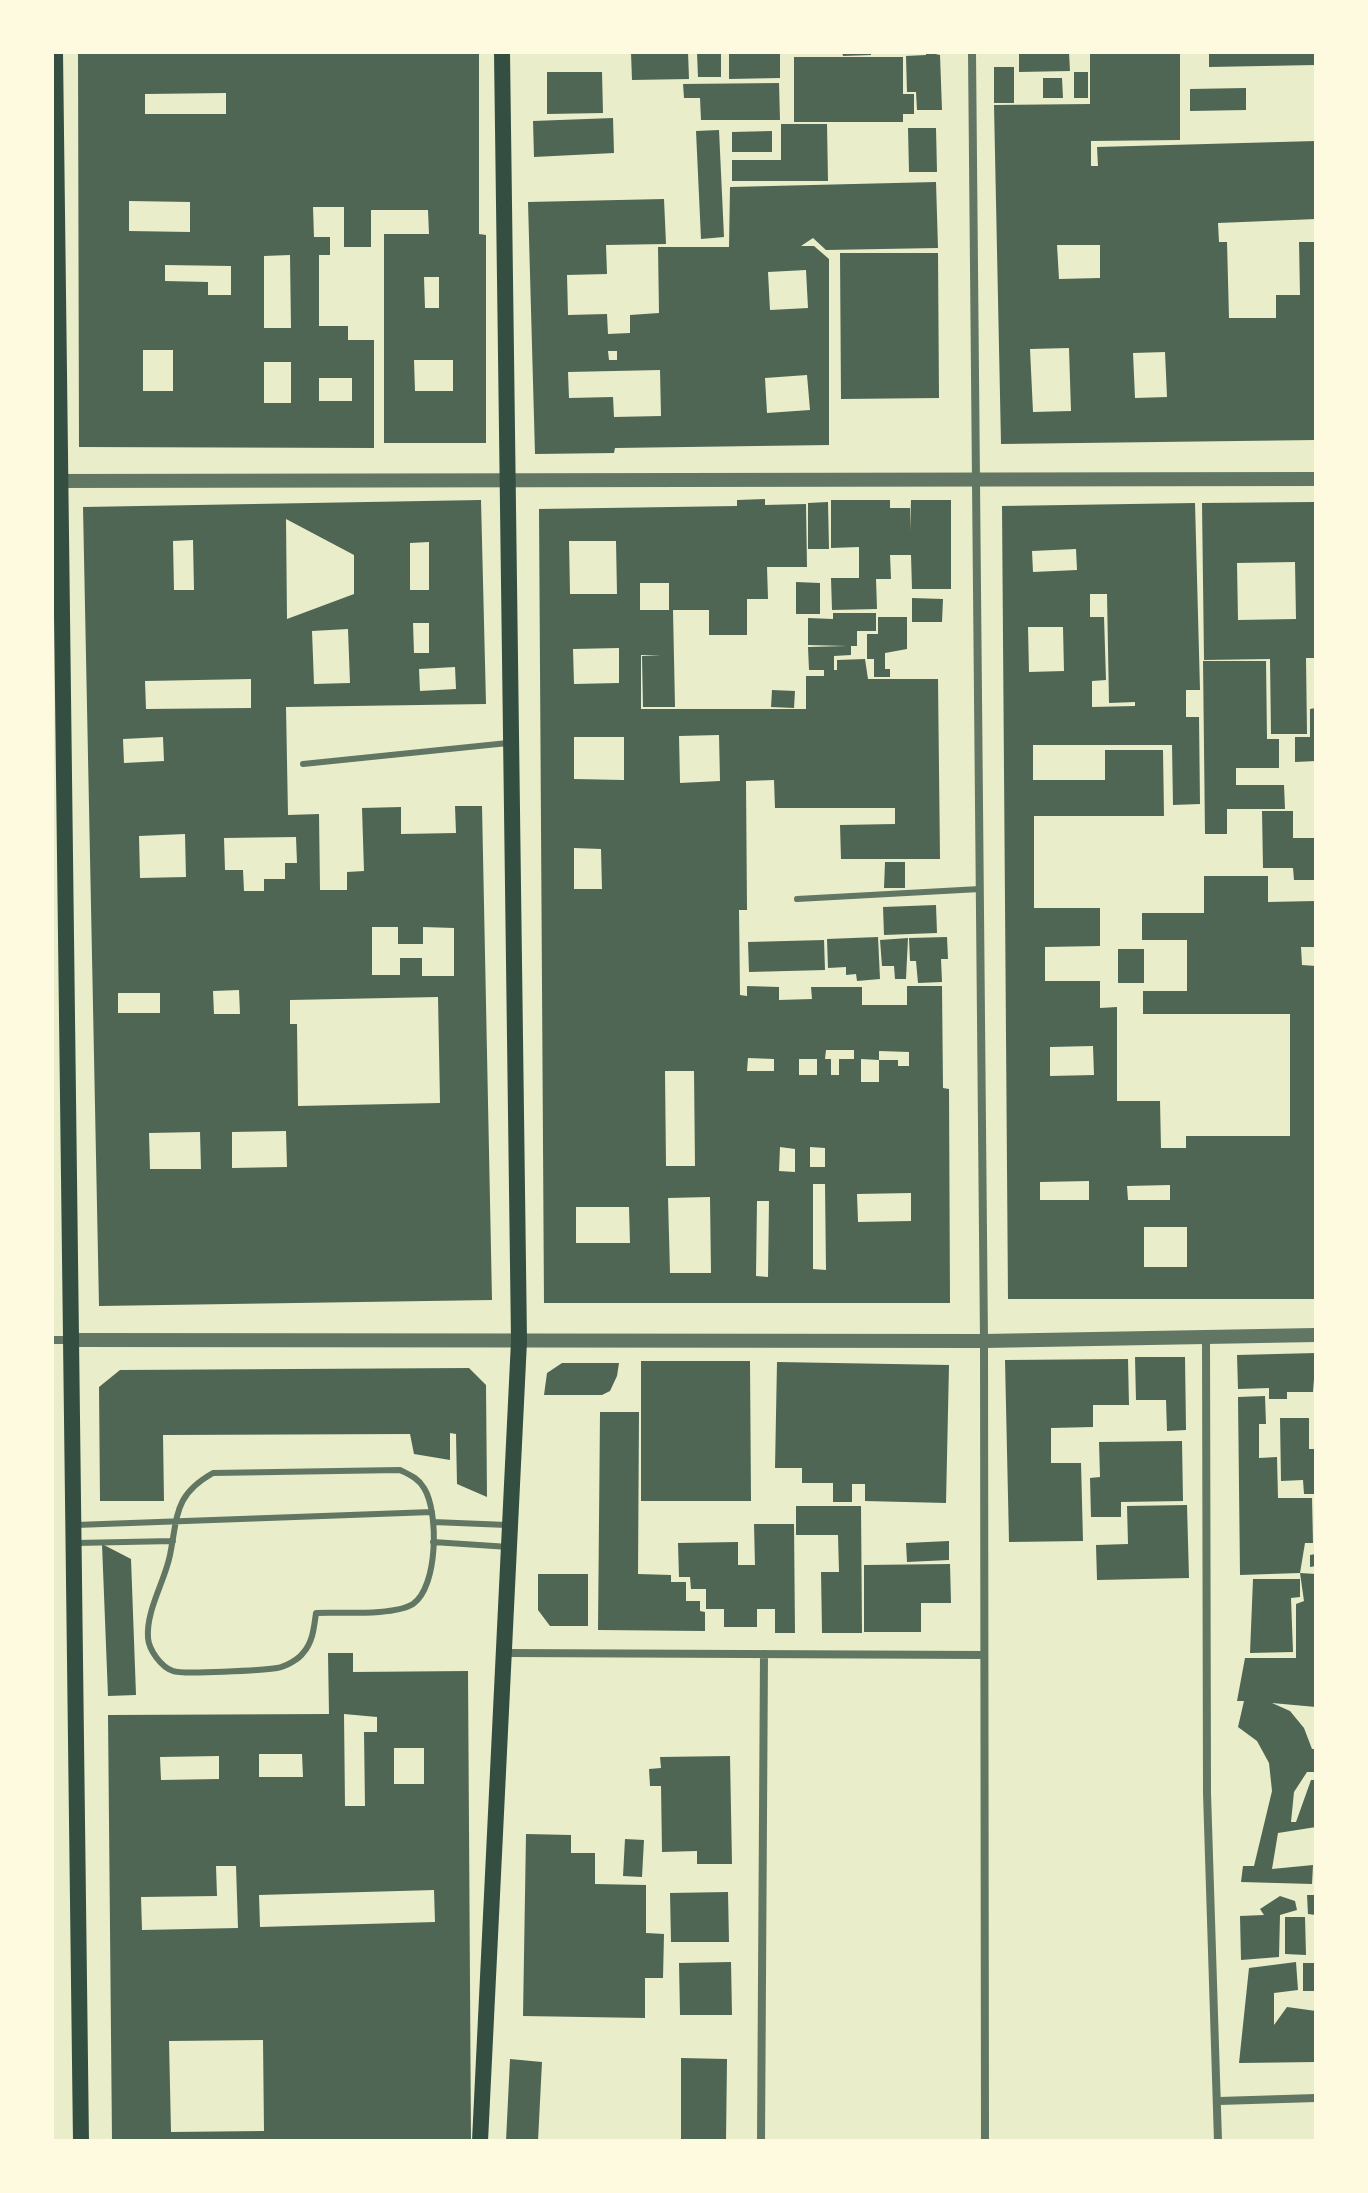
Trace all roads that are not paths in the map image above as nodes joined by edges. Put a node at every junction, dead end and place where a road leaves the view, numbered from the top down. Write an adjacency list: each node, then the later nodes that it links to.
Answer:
1 (55, 52): 7 (main road)
2 (502, 52): 6 (main road)
3 (972, 52): 4 (street)
4 (977, 479): 5 (street); 6 (street); 10 (street)
5 (1316, 479)
6 (509, 480): 7 (street); 8 (main road)
7 (57, 481): 15 (main road)
8 (512, 743): 9 (lane); 16 (main road)
9 (303, 764)
10 (980, 889): 11 (lane); 17 (street)
11 (797, 899)
12 (1316, 1335): 13 (street)
13 (1206, 1337): 17 (street); 31 (street)
14 (52, 1340): 15 (street)
15 (74, 1340): 16 (street); 21 (main road)
16 (519, 1341): 17 (street); 22 (main road)
17 (984, 1341): 29 (street)
18 (432, 1512): 19 (lane); 19 (lane); 20 (lane)
19 (175, 1520): 21 (lane); 23 (lane)
20 (433, 1522): 22 (lane); 24 (lane)
21 (75, 1525): 25 (main road)
22 (511, 1525): 26 (main road)
23 (173, 1541): 24 (lane); 25 (lane)
24 (433, 1542): 26 (lane)
25 (76, 1543): 32 (main road)
26 (509, 1547): 27 (main road)
27 (506, 1653): 28 (street); 33 (main road)
28 (764, 1654): 29 (street); 34 (street)
29 (984, 1655): 35 (street)
30 (1316, 2098): 31 (street)
31 (1219, 2101): 36 (street)
32 (81, 2141)
33 (480, 2141)
34 (761, 2141)
35 (985, 2141)
36 (1218, 2141)

